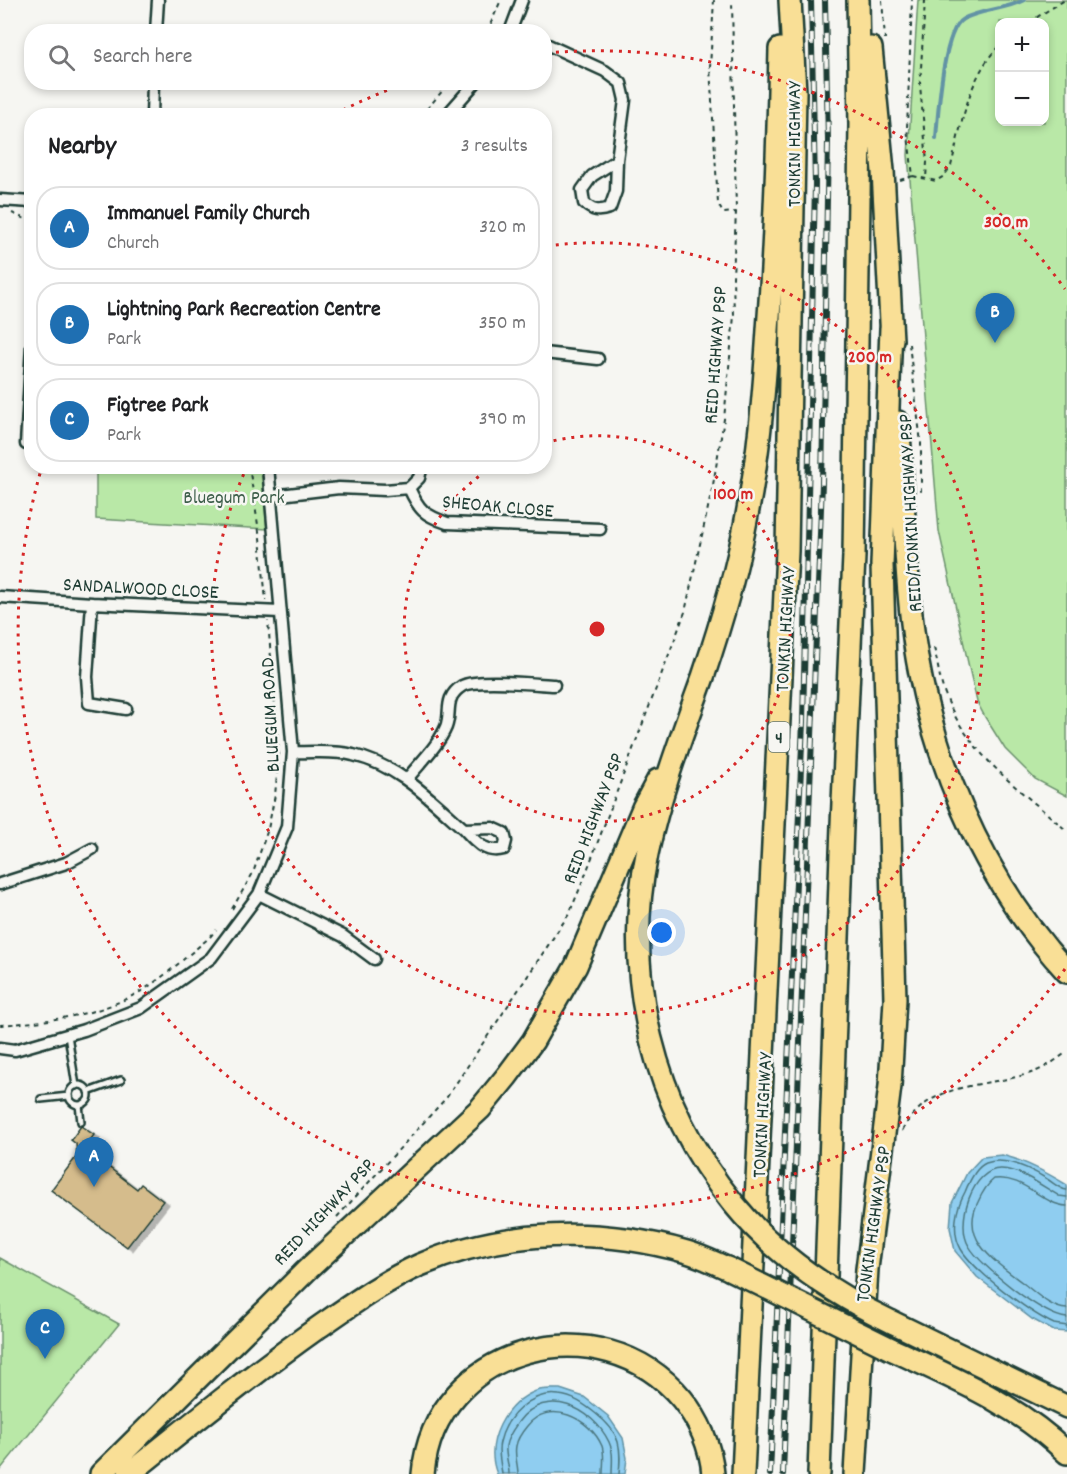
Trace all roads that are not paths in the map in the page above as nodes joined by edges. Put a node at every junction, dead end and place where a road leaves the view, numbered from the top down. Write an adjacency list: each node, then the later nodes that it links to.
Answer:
1 (158, 0): 7 (street)
2 (522, 0): 8 (street)
3 (780, 0): 30 (highway)
4 (790, 0): 54 (highway, TONKIN HIGHWAY / 4)
5 (858, 0): 55 (highway)
6 (867, 0): 17 (highway)
7 (156, 24)
8 (516, 24)
9 (552, 47): 14 (street)
10 (153, 90): 12 (street)
11 (469, 90): 13 (street)
12 (152, 108)
13 (454, 108)
14 (617, 160): 14 (street)
15 (0, 200): 16 (street)
16 (24, 202)
17 (891, 328): 38 (highway); 56 (highway)
18 (552, 354): 19 (street)
19 (598, 359)
20 (269, 474): 23 (street, BLUEGUM ROAD)
21 (420, 474): 22 (street)
22 (409, 488): 23 (street); 24 (street, SHEOAK CLOSE)
23 (272, 496): 27 (street, BLUEGUM ROAD)
24 (600, 529)
25 (0, 597): 26 (street, SANDALWOOD CLOSE)
26 (92, 603): 27 (street, SANDALWOOD CLOSE); 29 (street)
27 (280, 612): 31 (street, BLUEGUM ROAD)
28 (554, 684): 32 (street)
29 (126, 709)
30 (681, 736): 48 (highway, bridge); 50 (highway)
31 (293, 752): 32 (street); 36 (street, BLUEGUM ROAD)
32 (406, 779): 33 (street)
33 (464, 829)
34 (92, 849): 35 (street)
35 (0, 884)
36 (259, 894): 37 (street); 39 (street, BLUEGUM ROAD)
37 (374, 959)
38 (1067, 972)
39 (68, 1033): 40 (street, BLUEGUM ROAD); 42 (lane)
40 (0, 1048)
41 (122, 1080): 43 (lane)
42 (76, 1086): 43 (lane); 44 (lane)
43 (88, 1092): 46 (lane)
44 (69, 1096): 45 (lane); 46 (lane)
45 (41, 1100)
46 (80, 1105): 47 (lane)
47 (81, 1122)
48 (1067, 1407)
49 (1067, 1453): 51 (highway, bridge)
50 (101, 1474)
51 (129, 1474)
52 (423, 1474): 53 (highway)
53 (713, 1474)
54 (743, 1474)
55 (819, 1474)
56 (855, 1474)

